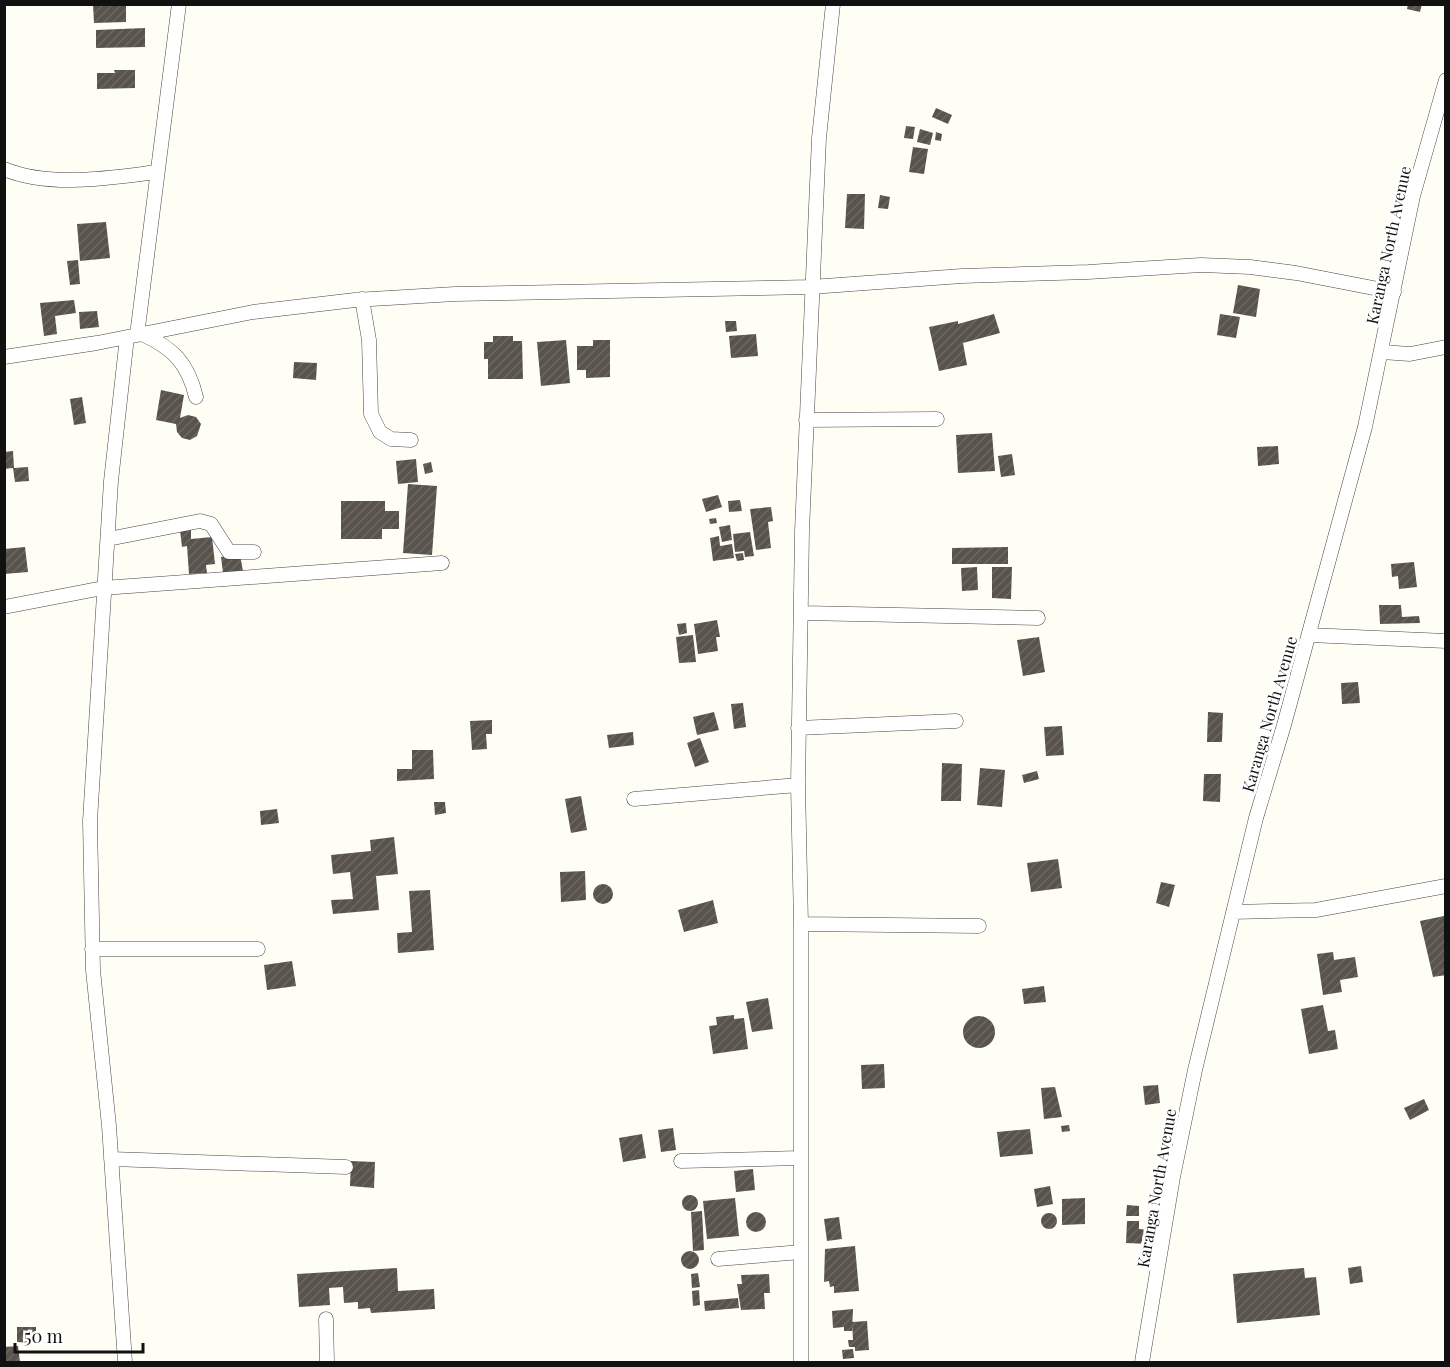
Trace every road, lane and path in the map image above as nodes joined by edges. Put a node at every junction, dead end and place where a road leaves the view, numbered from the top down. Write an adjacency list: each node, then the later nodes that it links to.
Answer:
1 (179, 4): 5 (street)
2 (833, 4): 6 (street)
3 (1446, 80): 7 (street, Karanga North Avenue)
4 (4, 169): 5 (street)
5 (157, 172): 9 (street)
6 (812, 287): 7 (street); 8 (street); 15 (street)
7 (1394, 292): 11 (street, Karanga North Avenue)
8 (362, 299): 9 (street); 16 (street)
9 (135, 335): 12 (street); 13 (street); 17 (street)
10 (1446, 347): 11 (street)
11 (1382, 352): 24 (street, Karanga North Avenue)
12 (4, 357)
13 (196, 397)
14 (937, 419): 15 (street)
15 (806, 420): 22 (street)
16 (411, 440)
17 (108, 539): 18 (street); 20 (street)
18 (254, 552)
19 (442, 563): 20 (street)
20 (103, 588): 21 (street); 35 (street)
21 (4, 606)
22 (803, 613): 23 (street); 27 (street)
23 (1038, 618)
24 (1309, 635): 25 (street); 31 (street, Karanga North Avenue)
25 (1446, 641)
26 (956, 721): 27 (street)
27 (798, 728): 28 (street)
28 (798, 784): 29 (street); 32 (street)
29 (634, 800)
30 (1446, 886): 31 (street)
31 (1233, 912): 46 (street, Karanga North Avenue)
32 (801, 924): 33 (street); 36 (street)
33 (979, 926)
34 (258, 949): 35 (street)
35 (92, 950): 37 (street)
36 (799, 1158): 38 (street); 40 (street)
37 (111, 1159): 39 (street); 43 (street)
38 (681, 1161)
39 (346, 1167)
40 (801, 1252): 41 (street); 45 (street)
41 (718, 1259)
42 (326, 1319): 44 (street)
43 (125, 1362)
44 (327, 1362)
45 (801, 1362)
46 (1142, 1362)

